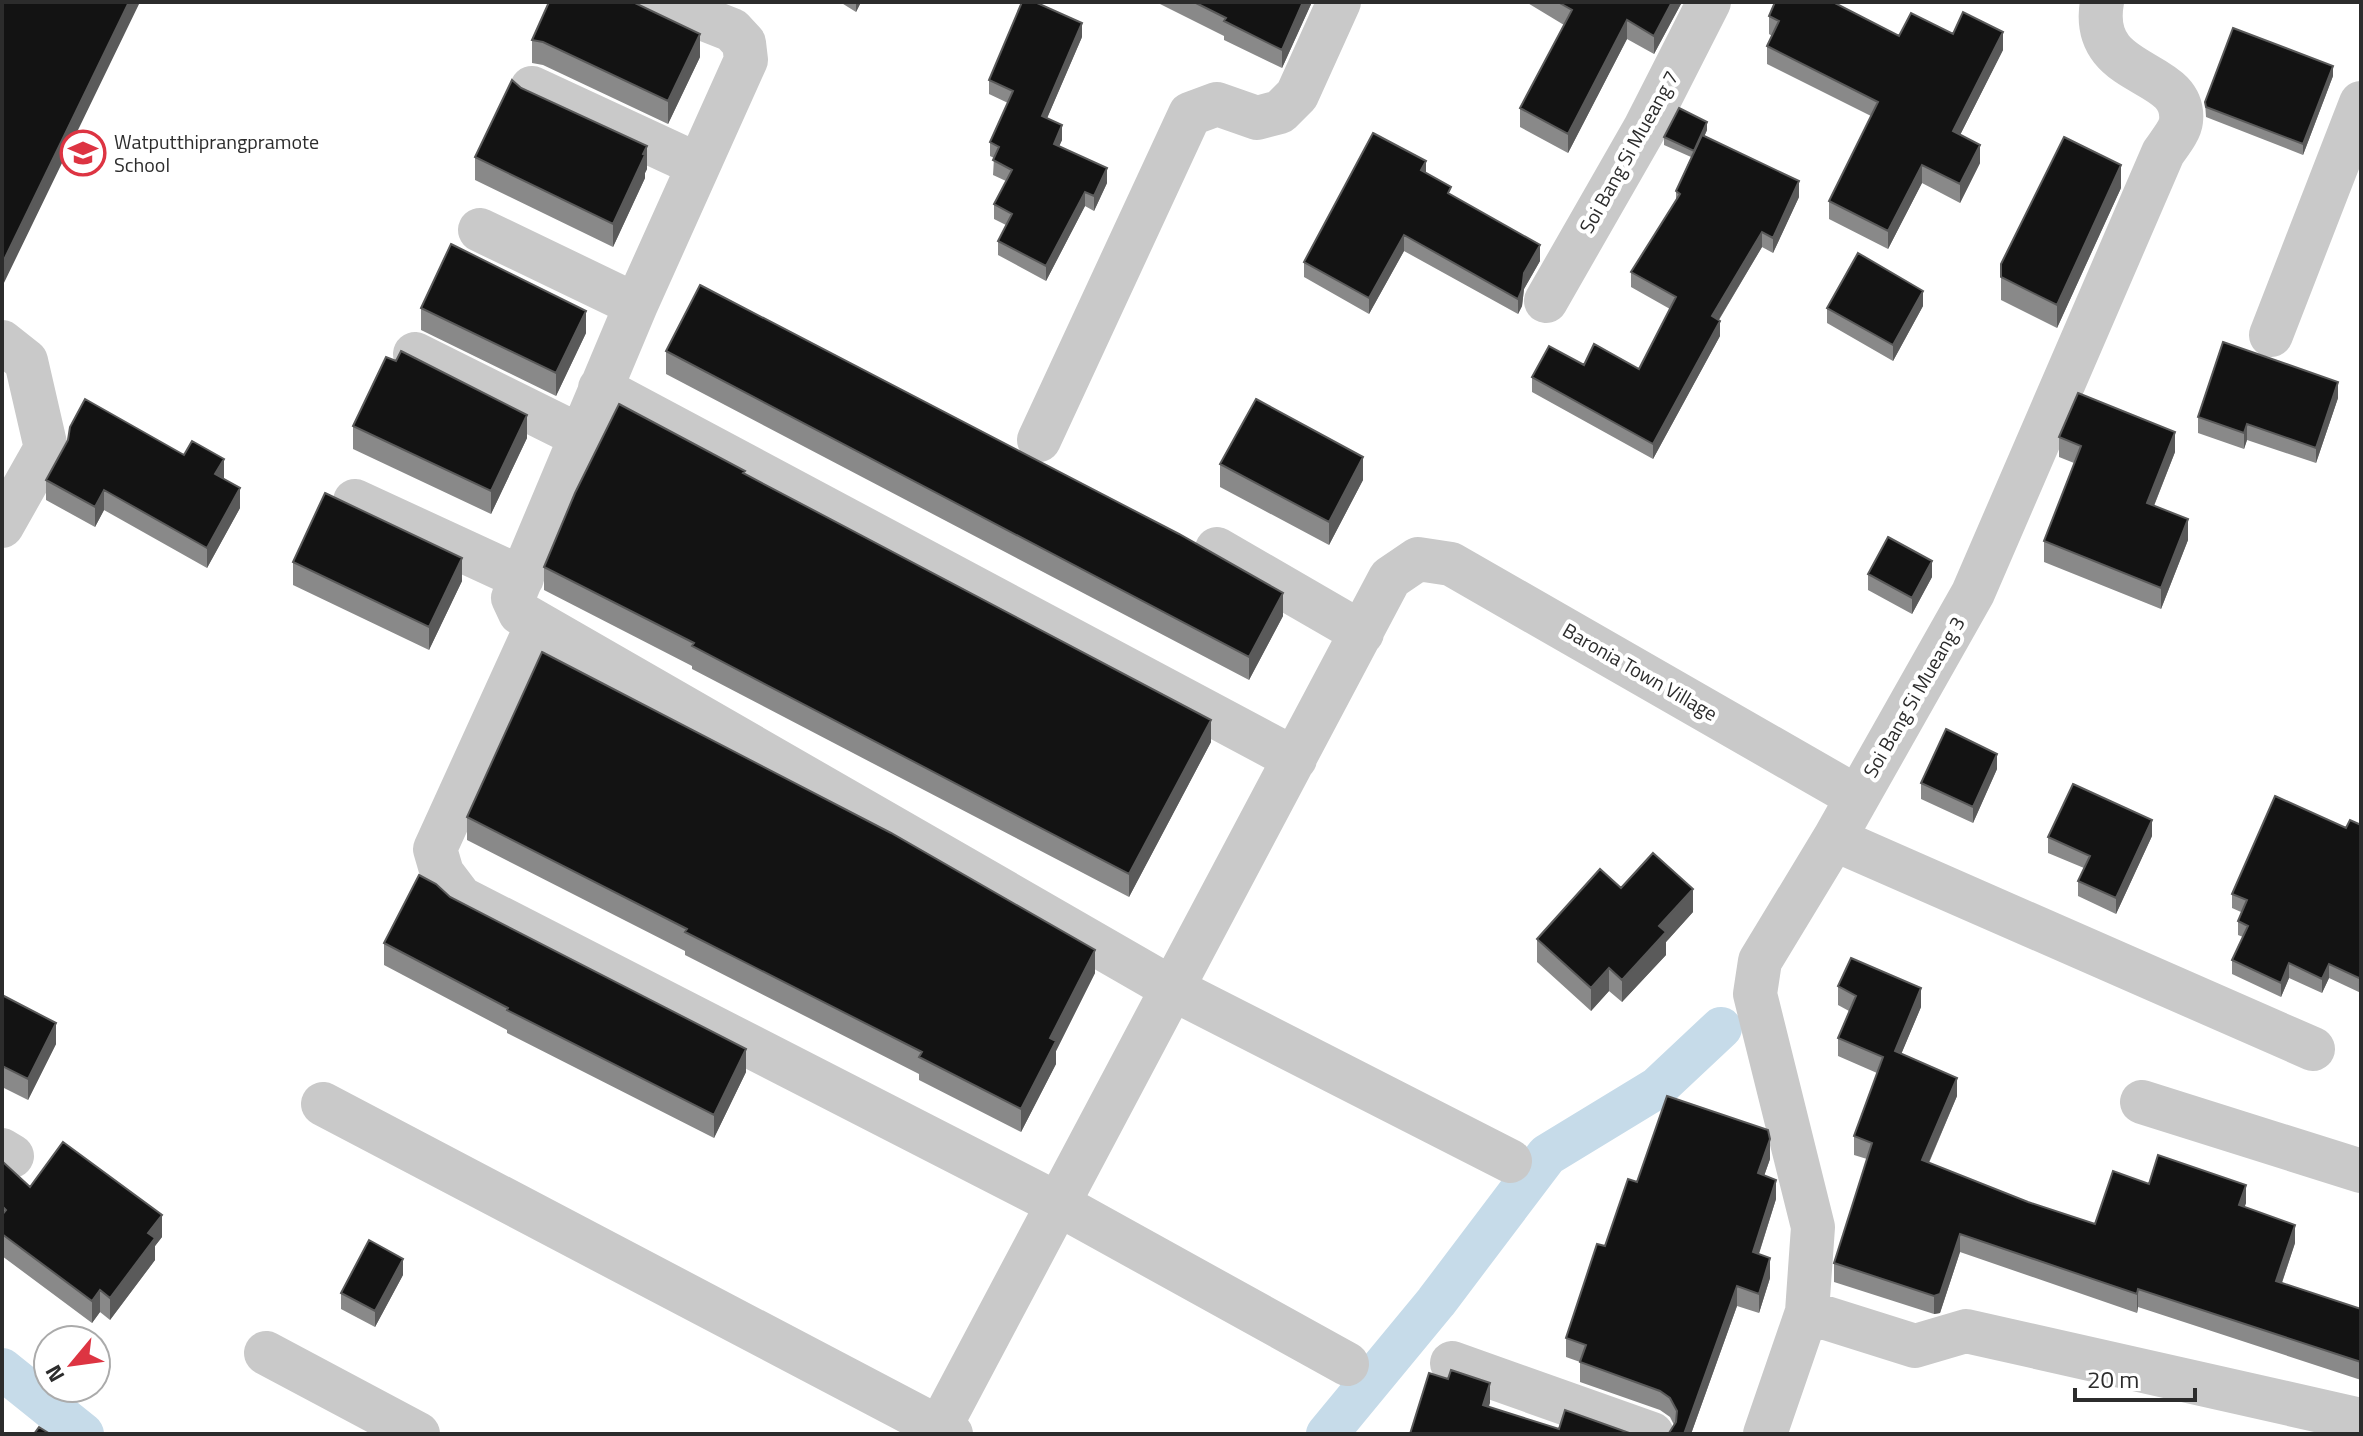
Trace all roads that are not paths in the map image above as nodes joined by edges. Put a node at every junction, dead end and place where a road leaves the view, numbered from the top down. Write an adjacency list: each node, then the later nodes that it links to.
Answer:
1 (661, 2): 7 (street)
2 (1339, 2): 16 (street)
3 (1709, 2): 9 (street, Soi Bang Si Mueang 7)
4 (2102, 2): 24 (street, Soi Bang Si Mueang 3)
5 (532, 88): 7 (street)
6 (2361, 103): 11 (street)
7 (698, 165): 10 (street)
8 (480, 230): 10 (street)
9 (1546, 301)
10 (636, 305): 14 (street)
11 (2271, 335)
12 (2, 342): 18 (street)
13 (415, 354): 15 (street)
14 (600, 388): 15 (street); 23 (street)
15 (580, 436): 20 (street)
16 (1039, 440)
17 (355, 501): 20 (street)
18 (2, 526)
19 (1217, 549): 22 (street)
20 (522, 578): 21 (street)
21 (537, 625): 26 (street); 32 (street)
22 (1362, 633): 23 (street); 24 (street, Baronia Town Village)
23 (1295, 759): 26 (street)
24 (1857, 797): 25 (street, Soi Bang Si Mueang 3)
25 (1834, 839): 27 (street); 33 (street, Soi Bang Si Mueang 3)
26 (1173, 989): 30 (street); 32 (street)
27 (2313, 1049)
28 (2142, 1102): 31 (street)
29 (323, 1104): 38 (street)
30 (1510, 1161)
31 (2361, 1171)
32 (1058, 1204): 36 (street); 38 (street)
33 (1807, 1312): 37 (street); 41 (street, Soi Bang Si Mueang 3)
34 (266, 1353): 39 (street)
35 (1452, 1363): 40 (street)
36 (1347, 1364)
37 (2361, 1420)
38 (942, 1432)
39 (418, 1434)
40 (1652, 1434)
41 (1765, 1434)

